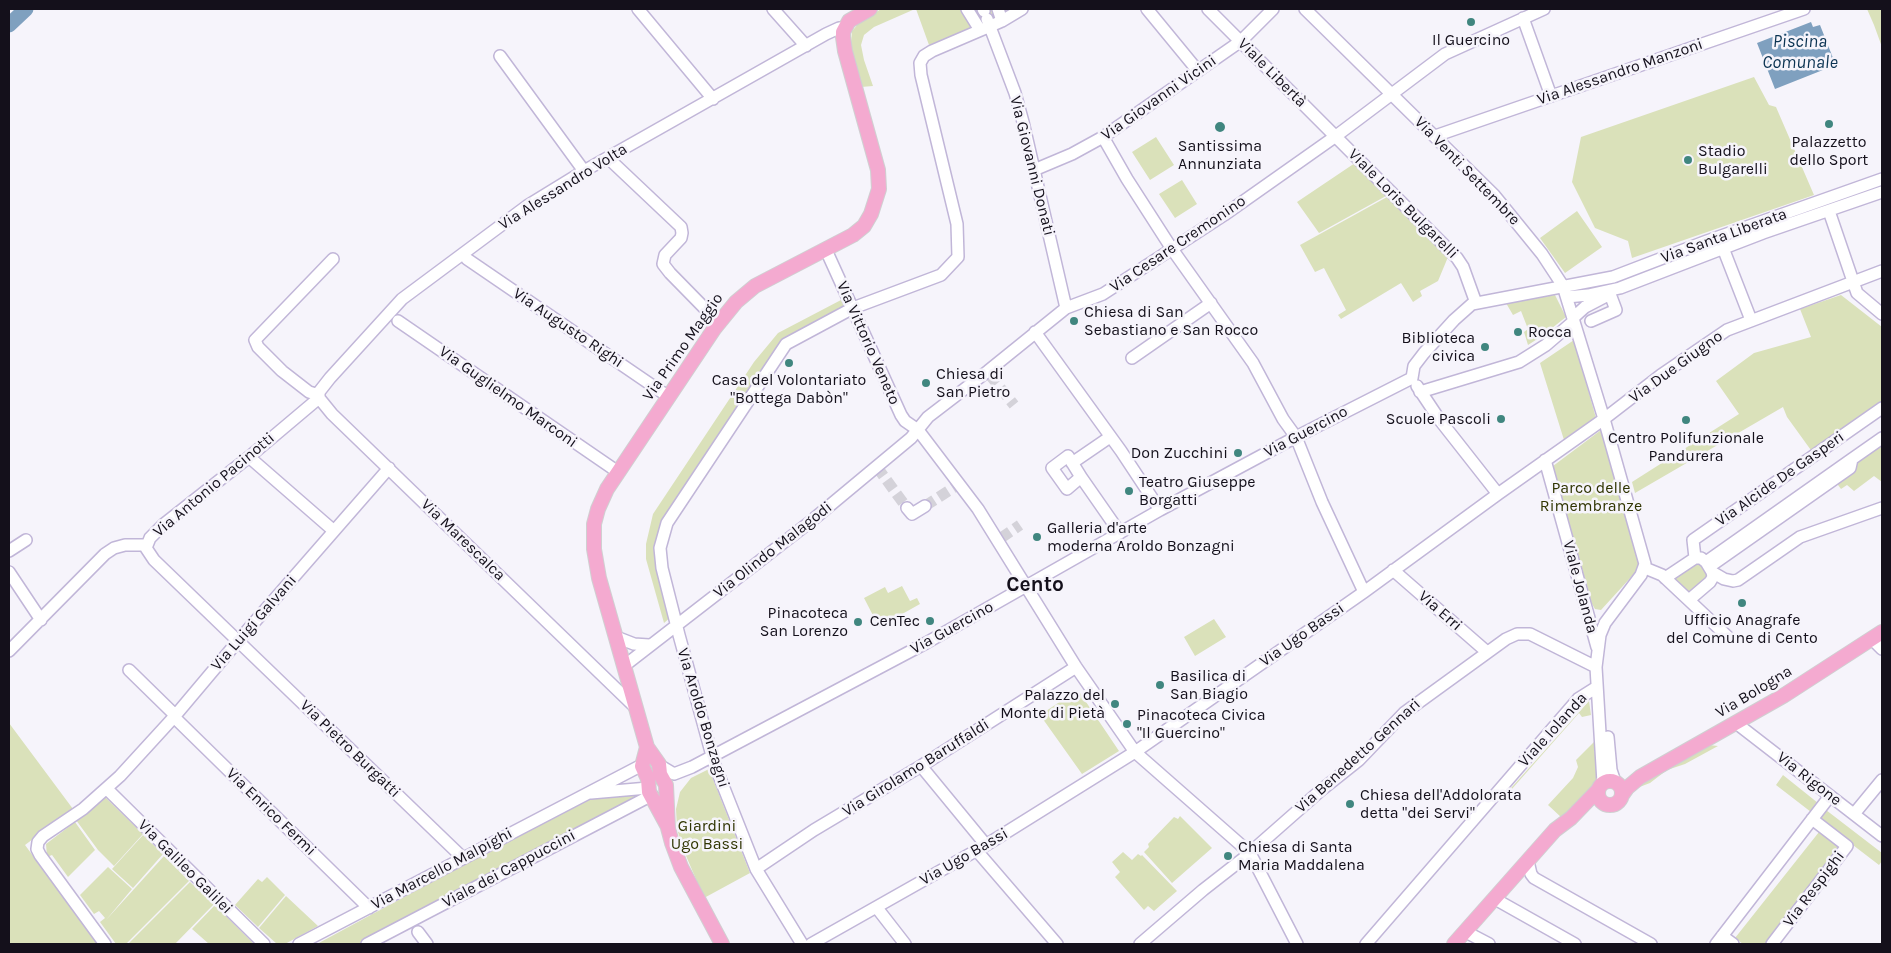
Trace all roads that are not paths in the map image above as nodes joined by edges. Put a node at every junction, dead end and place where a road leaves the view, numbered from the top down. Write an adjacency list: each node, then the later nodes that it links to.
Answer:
1 (638, 9): 23 (street)
2 (773, 9): 18 (street)
3 (870, 9): 16 (main road)
4 (967, 9): 14 (street, Via Giovanni Donati)
5 (998, 9): 15 (street)
6 (1022, 9): 15 (street)
7 (1147, 9): 20 (street)
8 (1208, 9): 17 (street, Viale Libertà)
9 (1273, 9): 17 (street, Via Giovanni Vicini)
10 (1305, 9): 21 (street, Via Venti Settembre)
11 (1544, 9): 13 (street, Via Cesare Cremonino)
12 (1804, 9): 22 (street, Via Alessandro Manzoni)
13 (1523, 18): 21 (street, Via Cesare Cremonino); 22 (street)
14 (985, 19): 15 (street); 28 (street, Via Giovanni Donati); 47 (street, Via Aroldo Bonzagni)
15 (1002, 21)
16 (844, 28): 18 (street, Via Alessandro Volta); 36 (main road, Via Primo Maggio)
17 (1241, 41): 20 (street, Via Giovanni Vicini); 24 (street, Viale Libertà)
18 (806, 46): 23 (street, Via Alessandro Volta)
19 (500, 56): 29 (street)
20 (1198, 71): 26 (street, Via Giovanni Vicini)
21 (1392, 94): 24 (street, Via Cesare Cremonino); 25 (street, Via Venti Settembre)
22 (1551, 96): 25 (street, Via Alessandro Manzoni)
23 (713, 99): 27 (street, Via Alessandro Volta)
24 (1335, 135): 30 (street); 35 (street, Via Cesare Cremonino); 46 (street, Viale Loris Bulgarelli)
25 (1435, 136): 42 (street, Via Venti Settembre)
26 (1103, 137): 28 (street, Via Giovanni Vicini); 35 (street)
27 (608, 158): 29 (street, Via Alessandro Volta); 54 (street)
28 (1034, 170): 48 (street, Via Giovanni Donati)
29 (584, 171): 59 (street, Via Alessandro Volta)
30 (1266, 178)
31 (1882, 180): 42 (street, Via Santa Liberata)
32 (1882, 192): 33 (street, Via Santa Liberata)
33 (1829, 211): 34 (street, Via Santa Liberata); 40 (street)
34 (1723, 248): 41 (street, Via Santa Liberata); 51 (street)
35 (1172, 249): 45 (street); 48 (street, Via Cesare Cremonino)
36 (826, 250): 47 (street, Via Vittorio Veneto); 54 (main road, Via Primo Maggio)
37 (467, 259): 60 (street, Via Augusto Righi)
38 (334, 260): 59 (street)
39 (1882, 271): 40 (street, Via Due Giugno)
40 (1853, 281): 49 (street); 51 (street, Via Due Giugno)
41 (1633, 283): 43 (street, Via Santa Liberata); 44 (street, Via Santa Liberata)
42 (1563, 286): 44 (street, Via Venti Settembre); 46 (street, Via Santa Liberata)
43 (1610, 294): 50 (street, Via Santa Liberata); 53 (street)
44 (1567, 297): 50 (street, Via Venti Settembre)
45 (1211, 302): 56 (street); 65 (street)
46 (1476, 303): 57 (street)
47 (853, 308): 63 (street, Via Vittorio Veneto); 92 (street, Via Aroldo Bonzagni)
48 (1066, 308): 55 (street, Via Cesare Cremonino)
49 (1882, 314)
50 (1574, 319): 58 (street, Via Santa Liberata); 62 (street, Via Venti Settembre)
51 (1751, 320): 62 (street, Via Due Giugno)
52 (398, 321): 71 (street, Via Guglielmo Marconi)
53 (1591, 321)
54 (719, 323): 60 (main road, Via Primo Maggio)
55 (1035, 332): 63 (street, Via Cesare Cremonino); 64 (street)
56 (1132, 358)
57 (1412, 378): 58 (street); 65 (street, Via Guercino)
58 (1420, 392): 73 (street)
59 (319, 396): 67 (street, Via Antonio Pacinotti); 70 (street, Via Marescalca)
60 (669, 396): 71 (main road, Via Primo Maggio)
61 (1882, 408): 83 (street, Via Alcide De Gasperi)
62 (1604, 419): 68 (street, Via Ugo Bassi); 84 (street, Via Venti Settembre)
63 (918, 430): 88 (street, Via Vittorio Veneto); 92 (street, Via Olindo Malagodi)
64 (1110, 437): 69 (street); 77 (street)
65 (1296, 437): 77 (street, Via Guercino); 89 (street)
66 (1882, 438): 83 (street, Via Alcide De Gasperi)
67 (249, 457): 78 (street); 81 (street, Via Antonio Pacinotti)
68 (1545, 460): 73 (street, Via Ugo Bassi); 99 (street, Viale Jolanda)
69 (1072, 463): 72 (street); 72 (street)
70 (389, 468): 78 (street, Via Luigi Galvani); 106 (street, Via Marescalca)
71 (618, 472): 94 (main road, Via Primo Maggio)
72 (1081, 477): 79 (street)
73 (1498, 494): 85 (street, Via Ugo Bassi)
74 (925, 506): 75 (street)
75 (907, 508)
76 (1882, 508): 83 (street)
77 (1160, 510): 79 (street, Via Guercino)
78 (334, 531): 96 (street, Via Luigi Galvani)
79 (1120, 533): 88 (street, Via Guercino)
80 (26, 540): 82 (street)
81 (146, 545): 91 (street); 96 (street, Via Antonio Pacinotti)
82 (9, 551)
83 (1706, 565): 87 (street, Via Alcide De Gasperi); 90 (street, Via Alcide De Gasperi)
84 (1644, 568): 87 (street); 99 (street, Viale Jolanda)
85 (1393, 570): 89 (street, Via Ugo Bassi); 101 (street, Via Erri)
86 (9, 572): 91 (street)
87 (1665, 578): 90 (street)
88 (1026, 588): 103 (street, Via Vittorio Veneto); 112 (street, Via Guercino)
89 (1364, 592): 111 (street, Via Ugo Bassi)
90 (1689, 600): 95 (street)
91 (42, 620): 100 (street)
92 (676, 624): 97 (street, Via Olindo Malagodi); 112 (street, Via Aroldo Bonzagni)
93 (1877, 636): 98 (street); 110 (main road, Via Bologna)
94 (616, 637): 97 (street); 102 (main road, Via Primo Maggio)
95 (1728, 637)
96 (238, 641): 109 (street, Via Luigi Galvani); 127 (street, Via Pietro Burgatti)
97 (649, 645): 102 (street, Via Olindo Malagodi)
98 (1882, 649)
99 (1599, 650): 104 (street); 117 (street)
100 (9, 651)
101 (1487, 652): 104 (street, Via Benedetto Gennari); 126 (street, Via Benedetto Gennari)
102 (624, 667): 106 (street); 108 (main road, Via Primo Maggio)
103 (1076, 667): 111 (street, Via Vittorio Veneto); 114 (street, Via Girolamo Baruffaldi)
104 (1596, 667): 107 (street)
105 (129, 670): 109 (street)
106 (609, 681): 108 (street, Via Marescalca)
107 (1597, 686): 117 (street); 148 (street, Viale Iolanda)
108 (635, 707): 113 (main road, Via Primo Maggio)
109 (175, 716): 118 (street, Via Luigi Galvani); 131 (street, Via Enrico Fermi)
110 (1736, 723): 117 (main road, Via Bologna); 120 (street, Via Rigone)
111 (1135, 752): 125 (street, Via Ugo Bassi); 126 (street, Via Vittorio Veneto)
112 (711, 755): 116 (street, Via Guercino); 129 (street, Via Aroldo Bonzagni)
113 (649, 759): 116 (street); 116 (main road, Via Primo Maggio); 119 (street, Via Marcello Malpighi)
114 (921, 766): 125 (street); 129 (street, Via Girolamo Baruffaldi)
115 (1882, 780): 121 (street)
116 (661, 787): 119 (street, Via Marcello Malpighi); 140 (street, Viale dei Cappuccini); 142 (main road, Via Primo Maggio)
117 (1611, 787): 122 (main road, Via Bologna); 122 (main road, Via Bologna)
118 (107, 789): 137 (street, Via Luigi Galvani); 138 (street, Via Galileo Galilei)
119 (584, 794): 127 (street, Via Marcello Malpighi)
120 (1830, 796): 121 (street, Via Rigone); 123 (street)
121 (1854, 814): 124 (street, Via Rigone)
122 (1571, 818): 128 (main road, Via Bologna)
123 (1812, 819): 135 (street); 154 (street, Via Respighi)
124 (1882, 836)
125 (981, 848): 132 (street, Via Ugo Bassi); 146 (street)
126 (1250, 853): 136 (street); 147 (street, Via Benedetto Gennari)
127 (462, 858): 131 (street, Via Marcello Malpighi)
128 (1528, 861): 130 (main road, Via Bologna); 152 (street)
129 (756, 869): 143 (street, Via Aroldo Bonzagni)
130 (1495, 899): 134 (main road, Via Bologna); 151 (street)
131 (369, 908): 139 (street, Via Marcello Malpighi)
132 (877, 908): 144 (street, Via Ugo Bassi); 145 (street)
133 (418, 932): 141 (street)
134 (1466, 932): 149 (main road, Via Bologna); 150 (street)
135 (1719, 940): 153 (street)
136 (1294, 943)
137 (105, 944)
138 (264, 944)
139 (299, 944)
140 (367, 944)
141 (427, 944)
142 (722, 944)
143 (802, 944)
144 (811, 944)
145 (904, 944)
146 (1057, 944)
147 (1140, 944)
148 (1366, 944)
149 (1454, 944)
150 (1489, 944)
151 (1575, 944)
152 (1651, 944)
153 (1733, 944)
154 (1772, 944)

